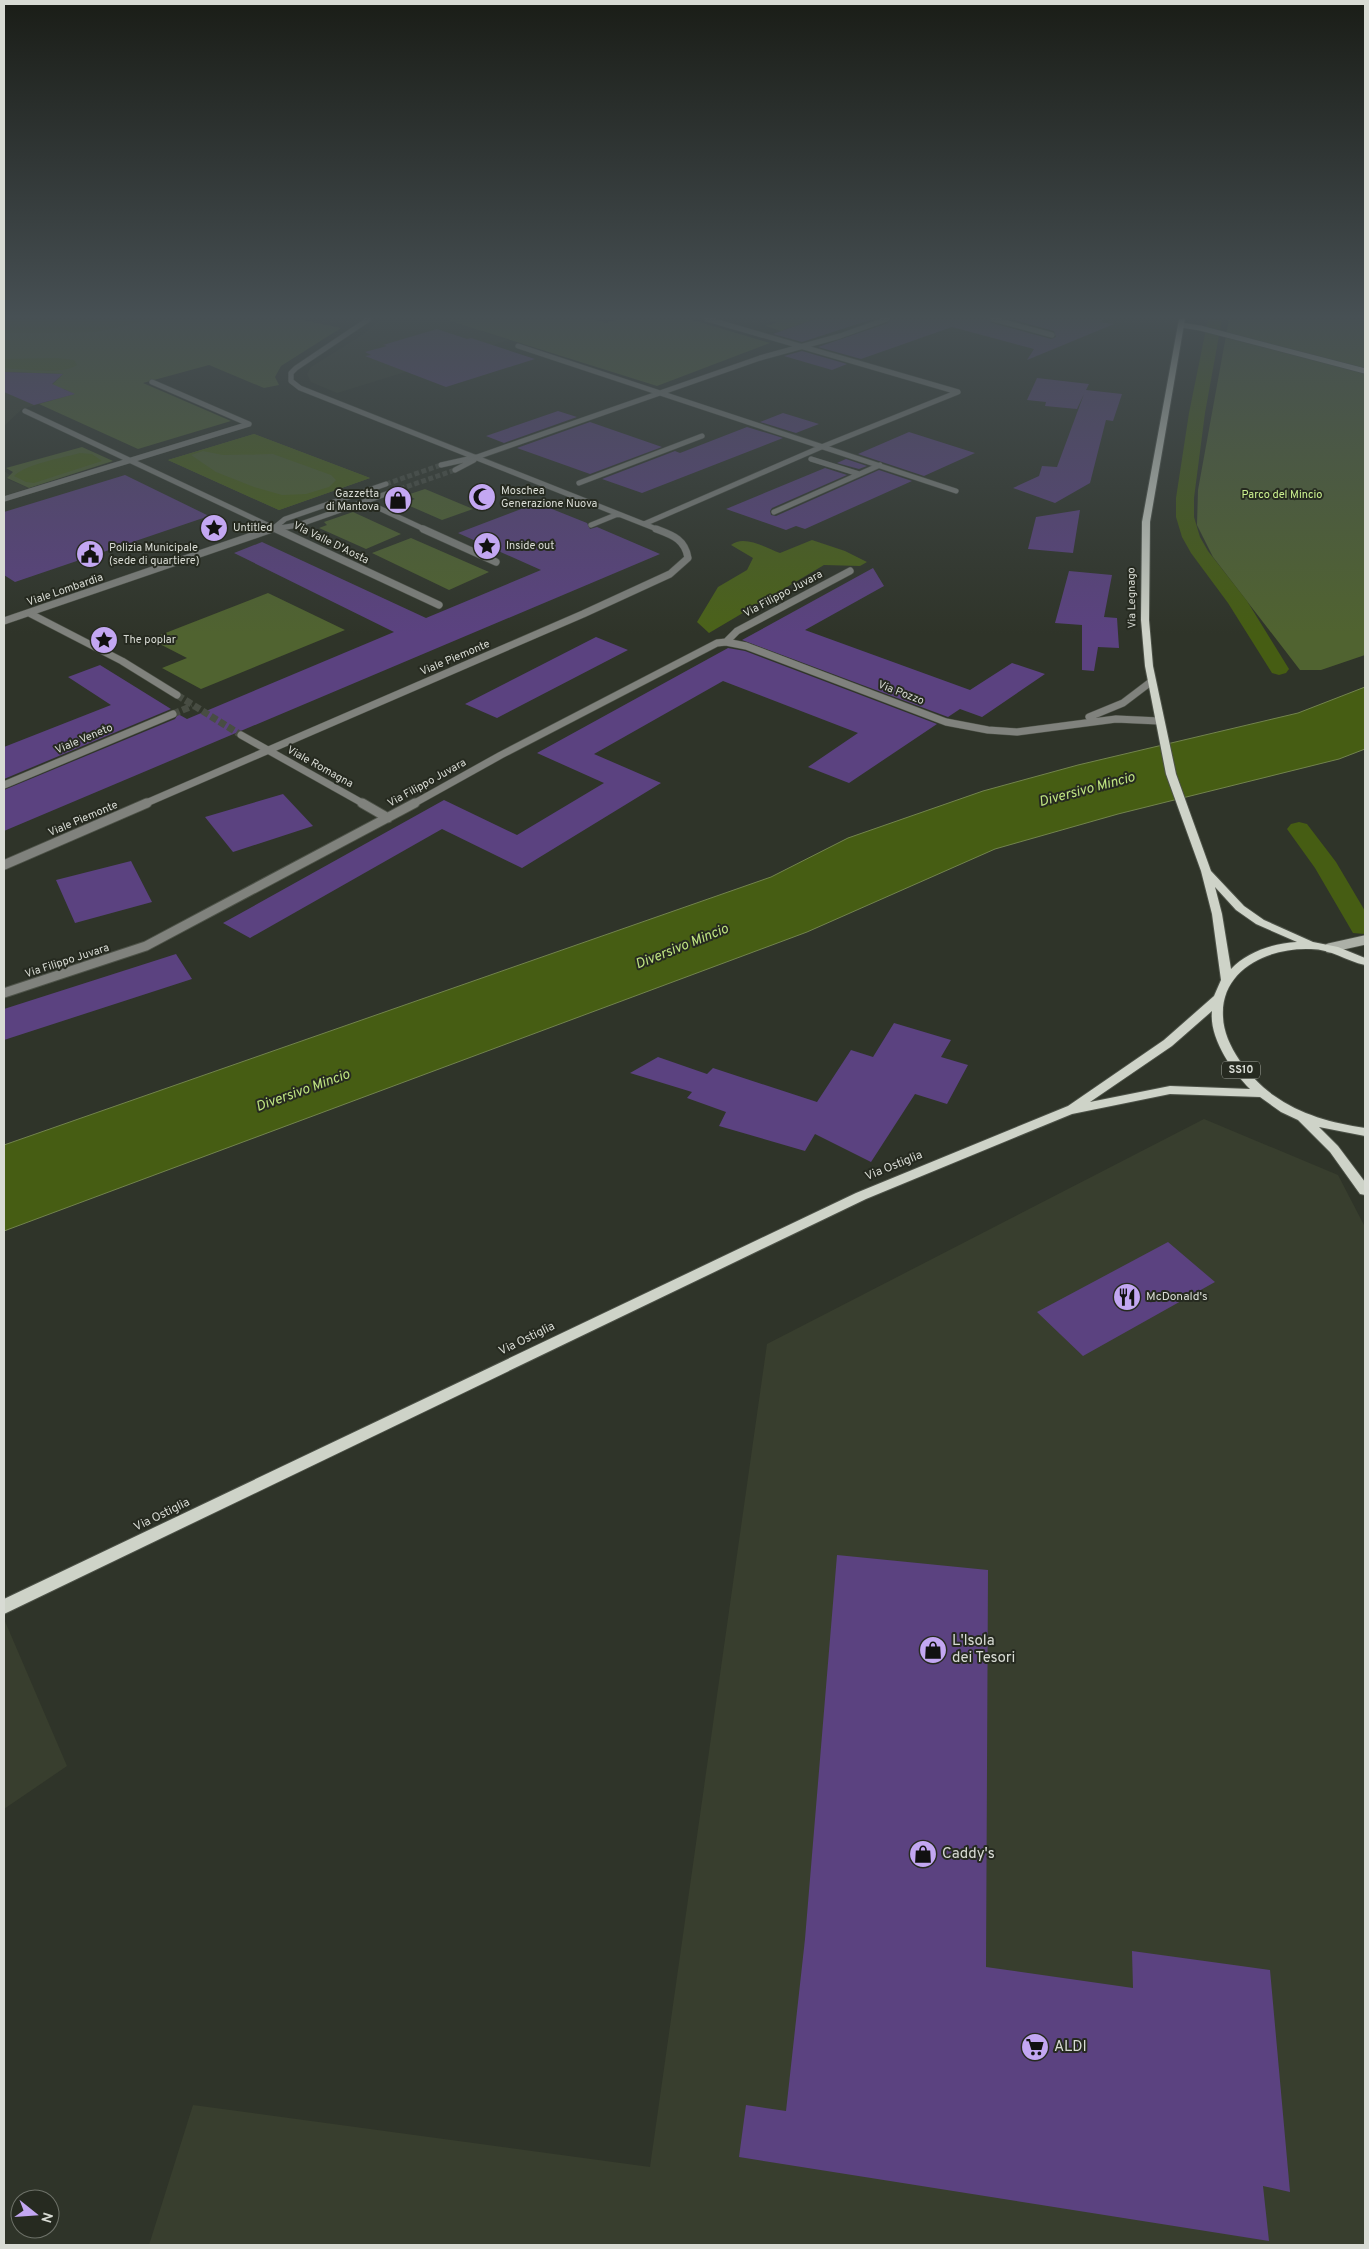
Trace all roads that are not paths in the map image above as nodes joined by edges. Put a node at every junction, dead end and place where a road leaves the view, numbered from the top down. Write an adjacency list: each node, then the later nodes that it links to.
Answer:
1 (53, 424): 12 (street, Via Valle D'Aosta)
2 (249, 424): 12 (street)
3 (392, 424): 10 (street, Viale Piemonte)
4 (571, 424): 10 (street)
5 (756, 424): 9 (street)
6 (879, 424): 9 (street)
7 (1163, 424): 34 (main road, Via Legnago)
8 (702, 436): 17 (street)
9 (824, 446): 14 (street); 25 (street)
10 (477, 457): 13 (street); 15 (street); 24 (street, Viale Piemonte)
11 (811, 459): 16 (street)
12 (130, 460): 21 (street); 27 (street, Via Valle D'Aosta)
13 (440, 465)
14 (880, 465): 16 (street); 20 (street)
15 (455, 470)
16 (859, 474): 23 (street)
17 (579, 483)
18 (386, 484): 27 (street, Viale Lombardia)
19 (400, 489): 22 (street, Viale Lombardia)
20 (956, 491)
21 (4, 499)
22 (366, 502): 27 (street, Viale Lombardia); 28 (street)
23 (774, 512)
24 (618, 514): 25 (street, Viale Piemonte); 26 (street)
25 (644, 524): 40 (street, Viale Piemonte)
26 (591, 525)
27 (274, 528): 30 (street, Via Valle D'Aosta); 31 (street, Viale Lombardia)
28 (496, 562)
29 (850, 571): 33 (street, Via Filippo Juvara)
30 (439, 605)
31 (29, 613): 32 (street, Viale Lombardia); 35 (street)
32 (4, 622)
33 (726, 642): 38 (street, Via Pozzo); 42 (street, Via Filippo Juvara)
34 (1152, 682): 37 (main road, Via Legnago); 38 (street, Via Pozzo)
35 (177, 695)
36 (173, 714): 41 (street, Viale Veneto)
37 (1159, 721): 38 (street, Via Pozzo); 44 (main road, Via Legnago)
38 (1074, 723)
39 (241, 734): 40 (street, Viale Romagna)
40 (269, 752): 42 (street, Viale Romagna); 43 (street, Viale Piemonte)
41 (4, 785)
42 (388, 818): 50 (street, Via Filippo Juvara)
43 (4, 865)
44 (1206, 871): 46 (main road, Via Legnago); 49 (main road, Via Legnago)
45 (1365, 940): 47 (street)
46 (1315, 946): 47 (main road, Via Legnago / SS10); 49 (main road, Via Legnago / SS10)
47 (1329, 948): 48 (main road, Via Legnago / SS10)
48 (1365, 962)
49 (1227, 980): 51 (main road, Via Legnago / SS10)
50 (4, 993)
51 (1219, 998): 52 (main road, Via Legnago / SS10); 53 (main road, Via Ostiglia)
52 (1260, 1093): 53 (main road, Via Ostiglia); 54 (main road, Via Legnago / SS10)
53 (1069, 1110): 57 (main road, Via Ostiglia)
54 (1303, 1118): 55 (main road, Via Legnago / SS10); 56 (main road, Via Legnago / SS10)
55 (1365, 1132)
56 (1365, 1191)
57 (4, 1607)

